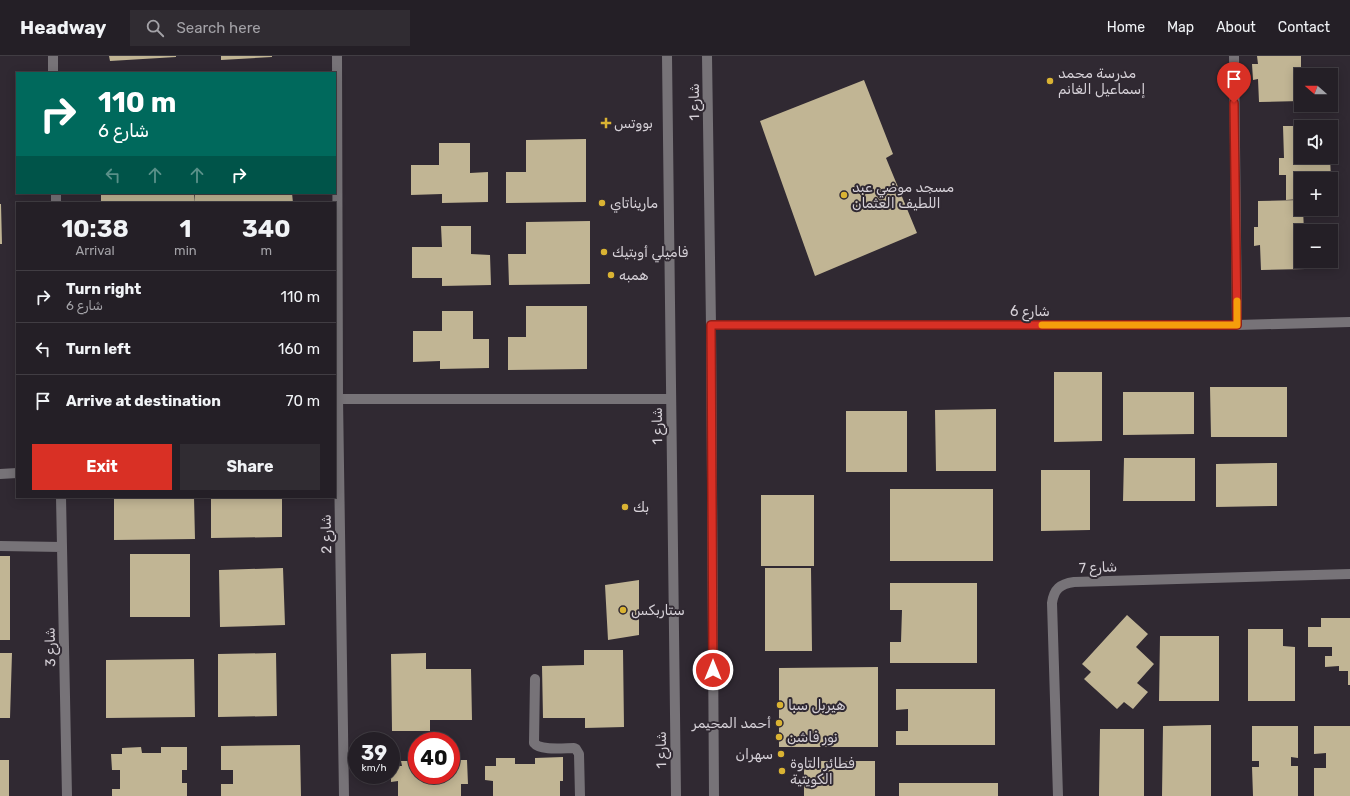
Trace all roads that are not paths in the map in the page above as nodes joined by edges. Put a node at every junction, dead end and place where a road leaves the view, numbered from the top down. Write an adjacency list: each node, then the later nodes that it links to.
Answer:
1 (53, 56): 6 (street)
2 (337, 56): 10 (street, شارع 2)
3 (666, 56): 11 (street, شارع 1)
4 (707, 56): 8 (street, شارع 1)
5 (1234, 56): 9 (street)
6 (53, 72)
7 (1350, 322): 9 (street, شارع 6)
8 (711, 325): 9 (street, شارع 6); 23 (street, شارع 1)
9 (1237, 325)
10 (338, 399): 11 (street); 20 (street, شارع 2)
11 (671, 399): 22 (street, شارع 1)
12 (16, 473): 13 (street)
13 (0, 474)
14 (61, 498): 16 (street, شارع 3)
15 (0, 546): 16 (street)
16 (62, 547): 19 (street, شارع 3)
17 (1350, 574): 24 (street, شارع 7)
18 (534, 679): 21 (street)
19 (67, 796)
20 (344, 796)
21 (580, 796)
22 (676, 796)
23 (714, 796)
24 (1058, 796)

